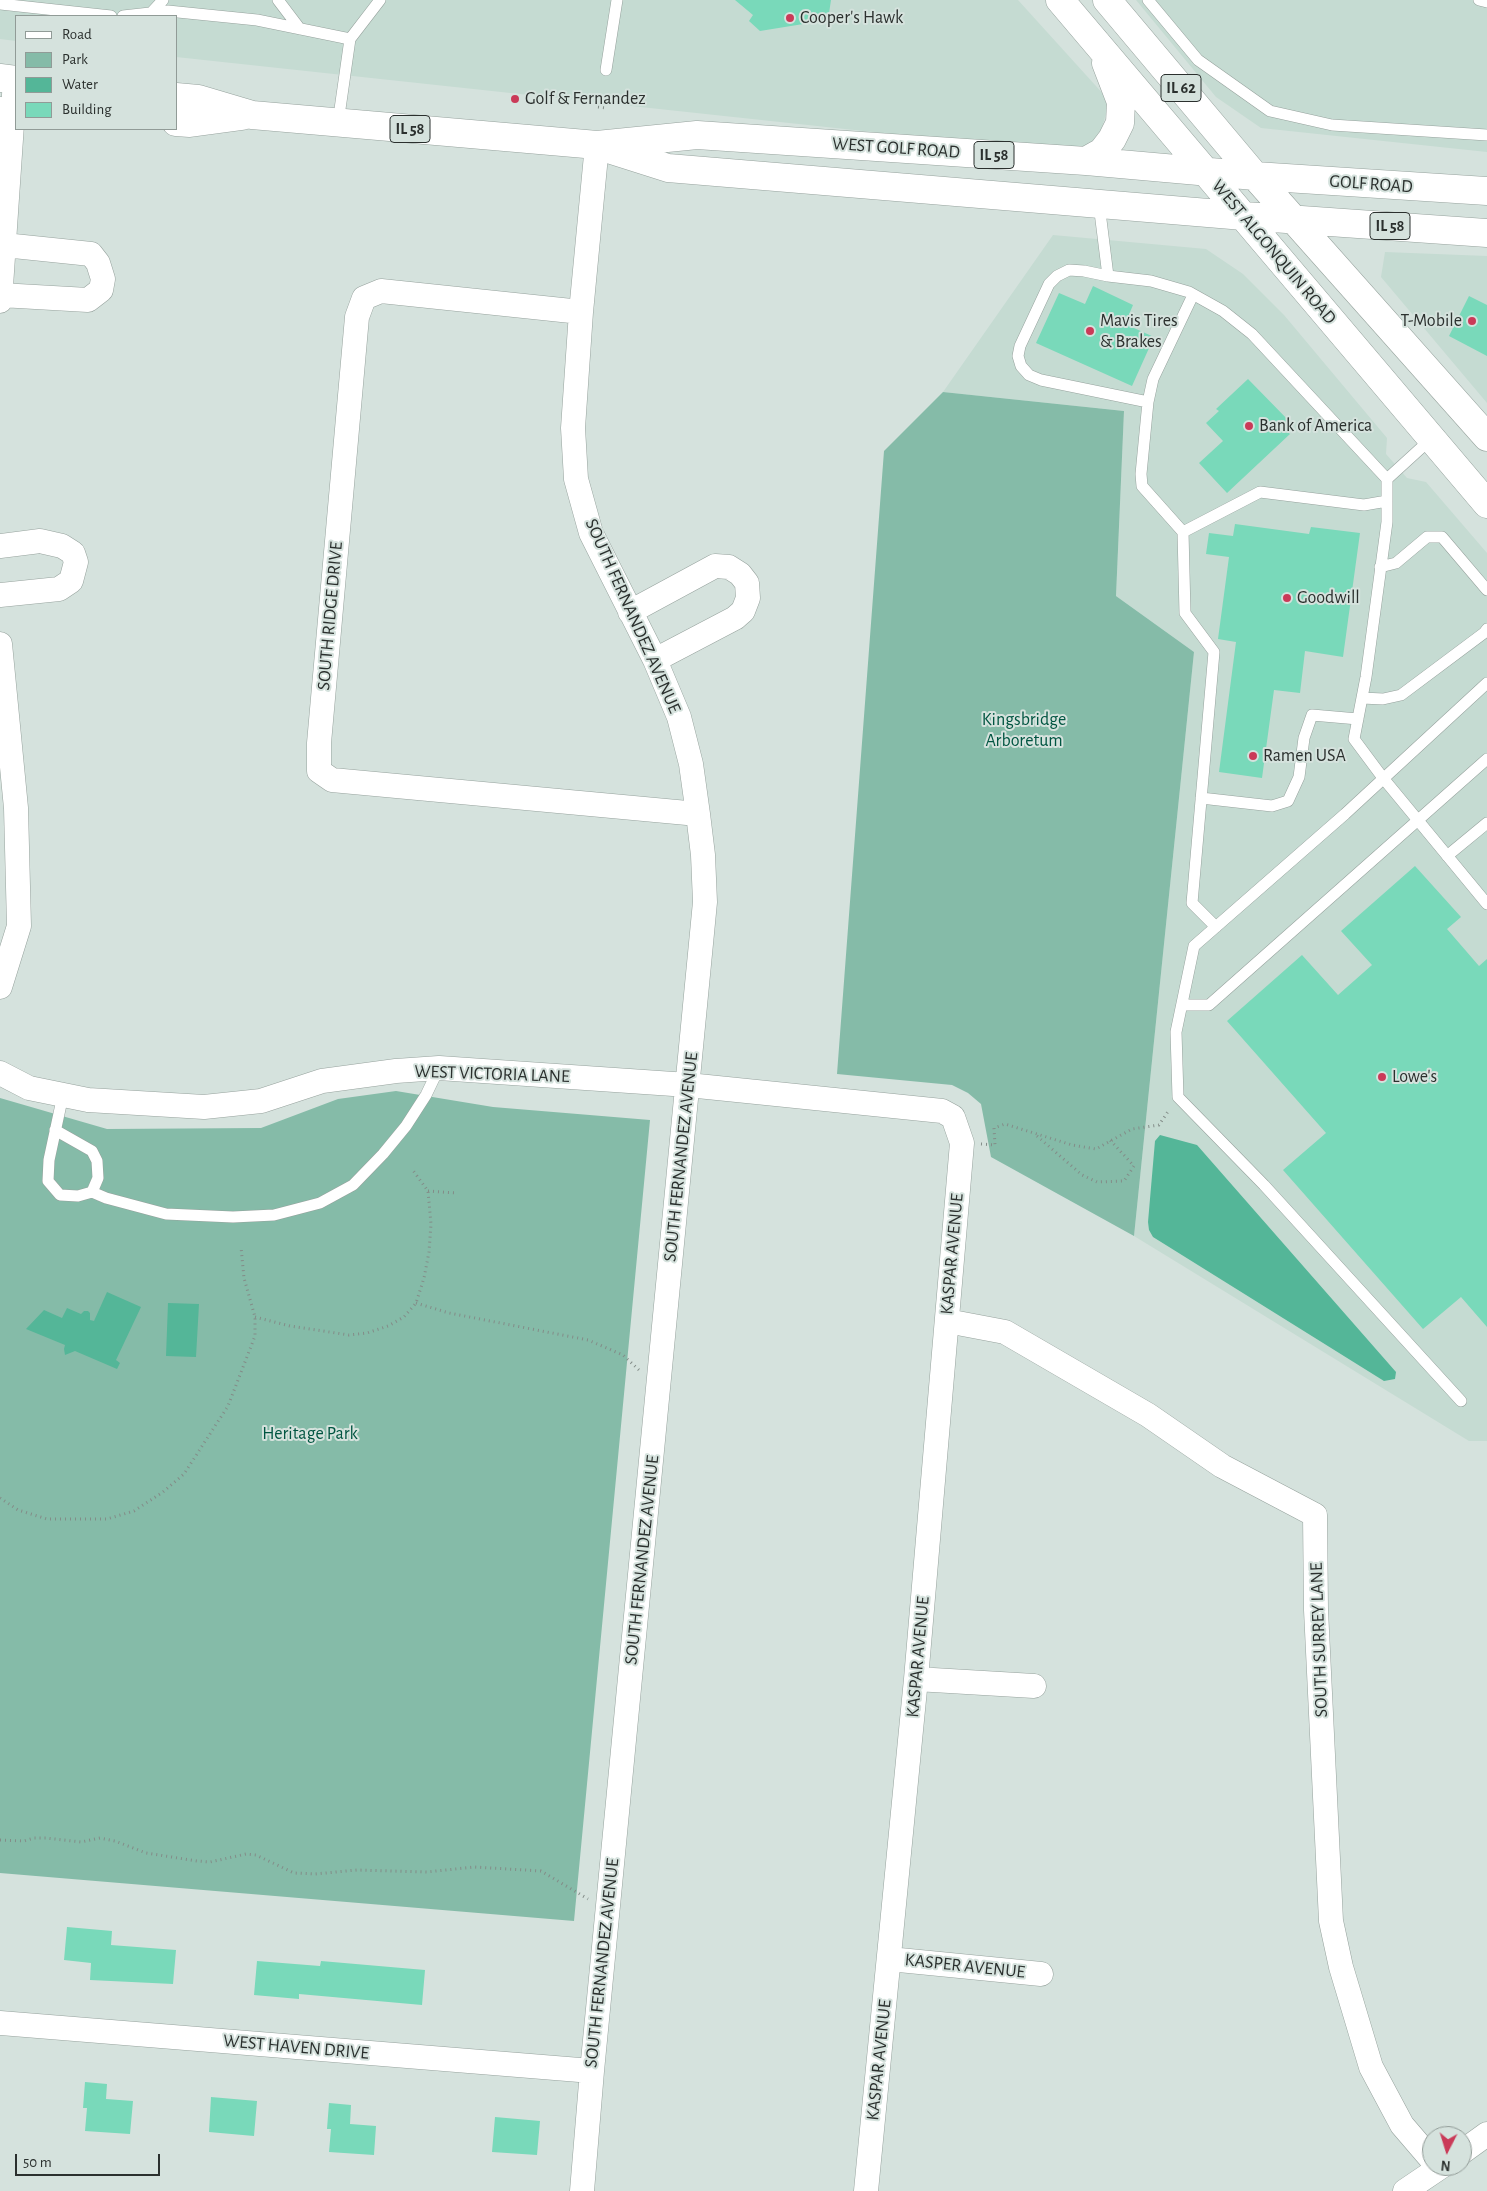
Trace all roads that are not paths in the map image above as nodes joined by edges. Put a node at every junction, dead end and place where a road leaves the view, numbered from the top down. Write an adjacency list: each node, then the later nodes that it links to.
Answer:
1 (162, 0): 11 (lane)
2 (278, 0): 14 (lane)
3 (380, 0): 15 (lane)
4 (617, 0): 17 (lane)
5 (1060, 0): 16 (main road, WEST ALGONQUIN ROAD / IL 62)
6 (1107, 0): 28 (main road, WEST ALGONQUIN ROAD / IL 62)
7 (1148, 0): 24 (lane)
8 (1479, 0): 9 (lane)
9 (1487, 2)
10 (0, 4): 12 (lane)
11 (151, 13): 13 (lane); 14 (lane)
12 (102, 15)
13 (132, 15)
14 (300, 29): 15 (lane)
15 (350, 39): 23 (lane)
16 (1100, 45): 26 (main road); 27 (main road, WEST ALGONQUIN ROAD / IL 62)
17 (606, 70)
18 (10, 80): 20 (street)
19 (178, 97): 21 (main road, WEST GOLF ROAD / IL 58)
20 (10, 112): 34 (street)
21 (252, 115): 22 (main road, WEST GOLF ROAD / IL 58); 23 (main road, WEST GOLF ROAD / IL 58)
22 (178, 122)
23 (338, 123): 25 (main road, WEST GOLF ROAD / IL 58)
24 (1487, 135)
25 (597, 146): 26 (main road, WEST GOLF ROAD / IL 58); 30 (main road, WEST GOLF ROAD / IL 58); 39 (street, SOUTH FERNANDEZ AVENUE)
26 (1086, 161): 27 (main road, WEST GOLF ROAD / IL 58)
27 (1206, 172): 28 (main road, WEST GOLF ROAD / IL 58); 31 (main road, WEST ALGONQUIN ROAD / IL 62)
28 (1254, 176): 29 (main road, GOLF ROAD / IL 58); 32 (main road, WEST ALGONQUIN ROAD / IL 62)
29 (1487, 191)
30 (1099, 204): 31 (main road, WEST GOLF ROAD / IL 58); 35 (lane)
31 (1244, 216): 32 (main road, IL 58); 42 (main road, WEST ALGONQUIN ROAD / IL 62)
32 (1293, 220): 33 (main road, IL 58); 41 (main road, WEST ALGONQUIN ROAD / IL 62)
33 (1487, 233)
34 (4, 246): 36 (street); 36 (street)
35 (1108, 276): 37 (lane); 40 (lane)
36 (0, 295): 38 (street)
37 (1193, 295): 40 (lane); 43 (lane)
38 (0, 301)
39 (581, 312): 51 (street, SOUTH FERNANDEZ AVENUE); 62 (street, SOUTH RIDGE DRIVE)
40 (1148, 402): 46 (lane)
41 (1487, 437)
42 (1432, 438): 43 (lane); 45 (main road, WEST ALGONQUIN ROAD / IL 62)
43 (1387, 479): 44 (lane)
44 (1387, 501): 46 (lane); 48 (lane)
45 (1487, 504)
46 (1183, 532): 61 (lane)
47 (0, 546): 50 (street)
48 (1380, 567): 49 (lane); 56 (lane)
49 (1487, 590)
50 (0, 595)
51 (630, 612): 54 (street, SOUTH FERNANDEZ AVENUE); 54 (street)
52 (1487, 629): 56 (lane)
53 (0, 644): 57 (street)
54 (655, 660): 62 (street, SOUTH FERNANDEZ AVENUE)
55 (1487, 683): 60 (lane)
56 (1362, 698): 58 (lane)
57 (2, 701): 68 (street)
58 (1358, 719): 60 (lane); 61 (lane)
59 (1487, 759): 63 (lane)
60 (1383, 778): 63 (lane); 67 (lane)
61 (1201, 798): 67 (lane)
62 (698, 814): 72 (street, SOUTH FERNANDEZ AVENUE)
63 (1417, 820): 65 (lane); 69 (lane)
64 (1487, 822): 65 (lane)
65 (1447, 856): 66 (lane)
66 (1486, 900)
67 (1216, 927): 69 (lane)
68 (0, 987)
69 (1182, 1005): 78 (lane)
70 (439, 1068): 72 (street, WEST VICTORIA LANE); 73 (street, WEST VICTORIA LANE); 76 (lane)
71 (0, 1073): 73 (street, WEST VICTORIA LANE)
72 (688, 1085): 75 (street, WEST VICTORIA LANE); 84 (street, SOUTH FERNANDEZ AVENUE)
73 (63, 1095): 74 (lane)
74 (56, 1130): 76 (lane); 76 (lane)
75 (959, 1133): 77 (street, KASPAR AVENUE)
76 (92, 1192)
77 (947, 1321): 79 (street, KASPAR AVENUE); 87 (street, SOUTH SURREY LANE)
78 (1461, 1401)
79 (916, 1679): 80 (street); 81 (street, KASPAR AVENUE)
80 (1034, 1686)
81 (889, 1959): 82 (street, KASPER AVENUE); 90 (street, KASPAR AVENUE)
82 (1041, 1974)
83 (0, 2023): 84 (street, WEST HAVEN DRIVE)
84 (592, 2071): 89 (street, SOUTH FERNANDEZ AVENUE)
85 (1487, 2134): 86 (street)
86 (1472, 2145)
87 (1422, 2147)
88 (1424, 2176): 91 (street)
89 (582, 2191)
90 (866, 2191)
91 (1405, 2191)

